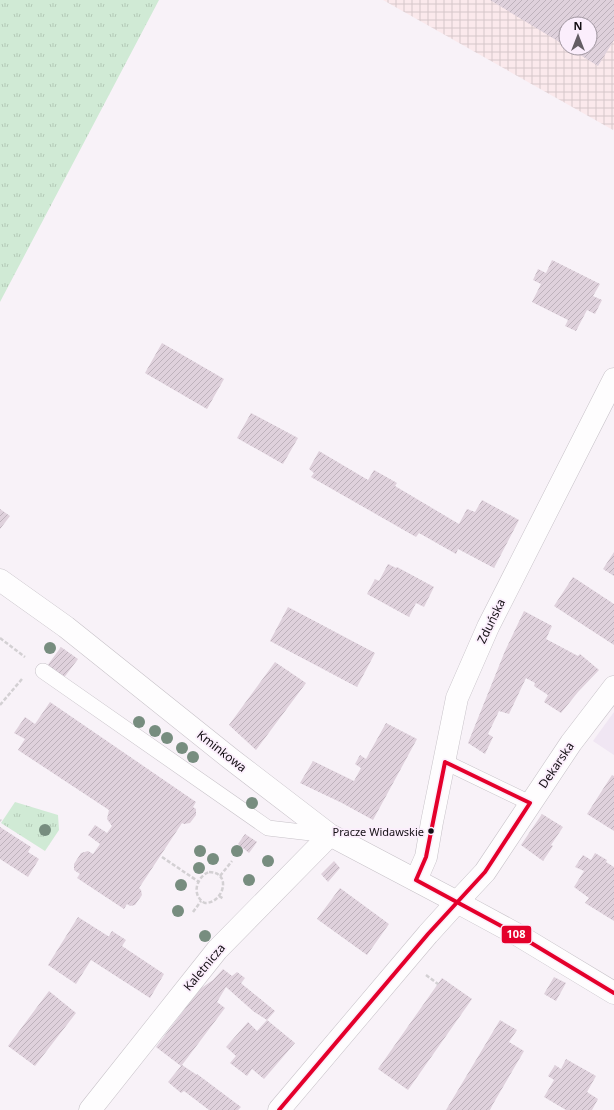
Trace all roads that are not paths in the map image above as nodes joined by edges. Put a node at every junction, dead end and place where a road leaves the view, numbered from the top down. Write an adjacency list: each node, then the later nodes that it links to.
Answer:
1 (614, 379): 5 (street, Zduńska)
2 (0, 580): 7 (street, Kminkowa)
3 (43, 671): 7 (lane)
4 (614, 687): 6 (street, Dekarska)
5 (444, 762): 6 (lane); 8 (street, Zduńska)
6 (530, 803): 9 (street, Dekarska)
7 (323, 843): 8 (street, Kminkowa); 11 (street, Kaletnicza)
8 (416, 880): 9 (street, Kminkowa)
9 (457, 902): 10 (street, Kminkowa); 12 (street, Dekarska)
10 (614, 993)
11 (90, 1110)
12 (279, 1110)

